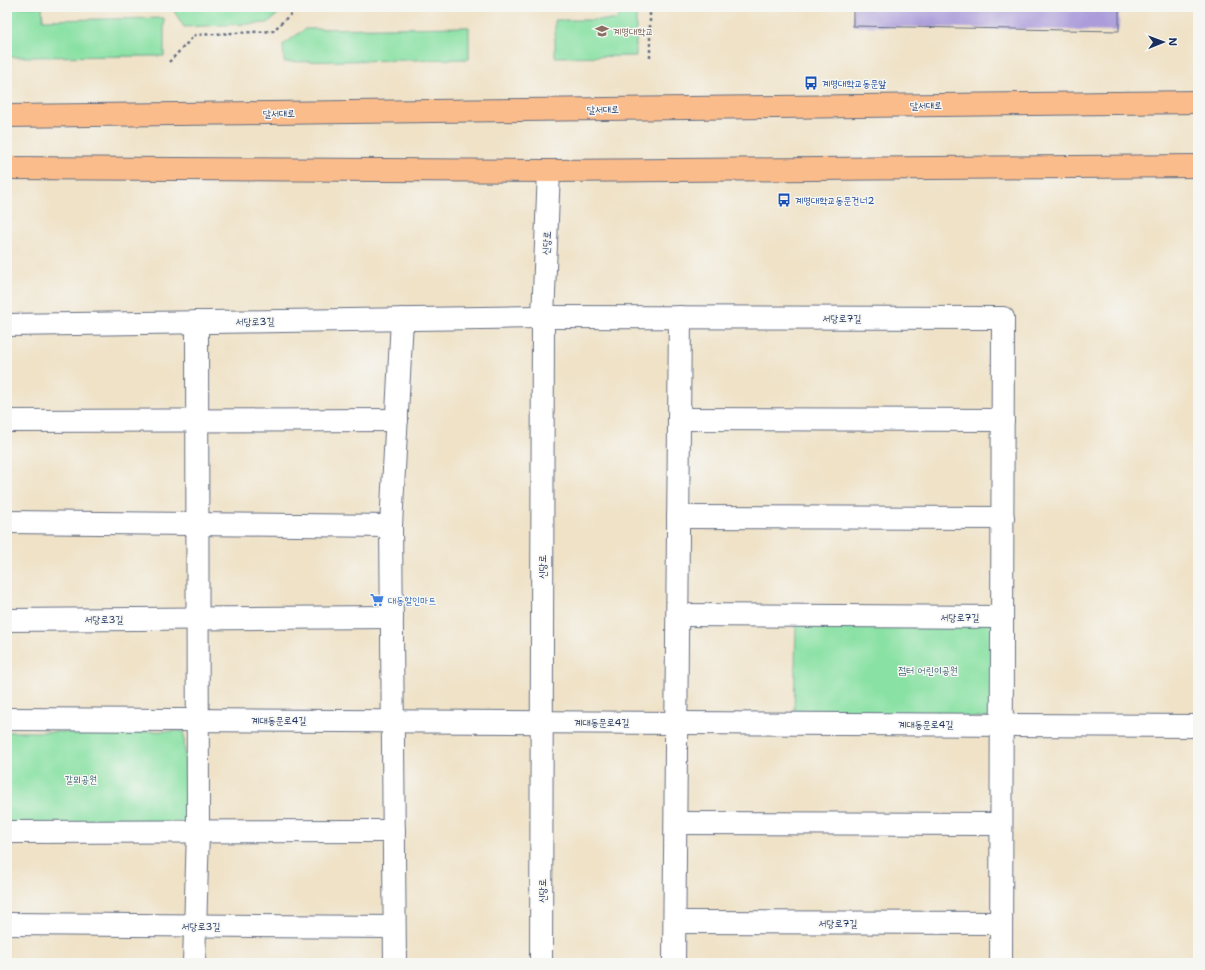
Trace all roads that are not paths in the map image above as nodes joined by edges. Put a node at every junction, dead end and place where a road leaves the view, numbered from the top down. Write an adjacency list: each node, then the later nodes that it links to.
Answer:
1 (1198, 102): 2 (main road, 달서대로)
2 (13, 115)
3 (1198, 166): 5 (main road)
4 (7, 168): 5 (main road)
5 (550, 171): 6 (street, 신당로)
6 (542, 316): 7 (street, 서당로3길); 8 (street, 서당로3길); 29 (street, 신당로)
7 (680, 317): 11 (street); 14 (street, 서당로7길)
8 (402, 319): 9 (street, 서당로3길); 13 (street)
9 (196, 322): 10 (street, 서당로3길); 12 (street)
10 (7, 325)
11 (679, 419): 14 (street); 16 (street)
12 (197, 420): 13 (street); 15 (street); 19 (street)
13 (397, 420): 20 (street)
14 (1003, 420): 17 (street, 서당로7길)
15 (7, 421)
16 (678, 517): 17 (street); 21 (street)
17 (1002, 518): 23 (street, 서당로7길)
18 (7, 522): 19 (street)
19 (197, 524): 20 (street); 24 (street)
20 (391, 526): 22 (street)
21 (678, 615): 23 (street, 서당로7길); 30 (street)
22 (392, 617): 24 (street, 서당로3길); 28 (street)
23 (1002, 617): 31 (street, 서당로7길)
24 (198, 618): 25 (street, 서당로3길); 27 (street)
25 (7, 620)
26 (7, 719): 27 (street, 계대동문로4길)
27 (198, 720): 28 (street, 계대동문로4길); 37 (street)
28 (393, 721): 29 (street, 계대동문로4길); 35 (street)
29 (542, 722): 30 (street, 계대동문로4길); 45 (street, 신당로)
30 (677, 723): 31 (street, 계대동문로4길); 33 (street)
31 (1002, 725): 32 (street, 계대동문로4길); 34 (street, 서당로7길)
32 (1198, 726)
33 (676, 823): 34 (street); 38 (street)
34 (1001, 824): 39 (street, 서당로7길)
35 (394, 831): 37 (street); 42 (street)
36 (7, 832): 37 (street)
37 (198, 832): 41 (street)
38 (675, 922): 39 (street, 서당로7길); 46 (street)
39 (1001, 923): 47 (street, 서당로7길)
40 (7, 924): 41 (street, 서당로3길)
41 (196, 926): 42 (street, 서당로3길); 43 (street)
42 (394, 928): 44 (street)
43 (194, 963)
44 (395, 963)
45 (541, 963)
46 (674, 963)
47 (1001, 963)

